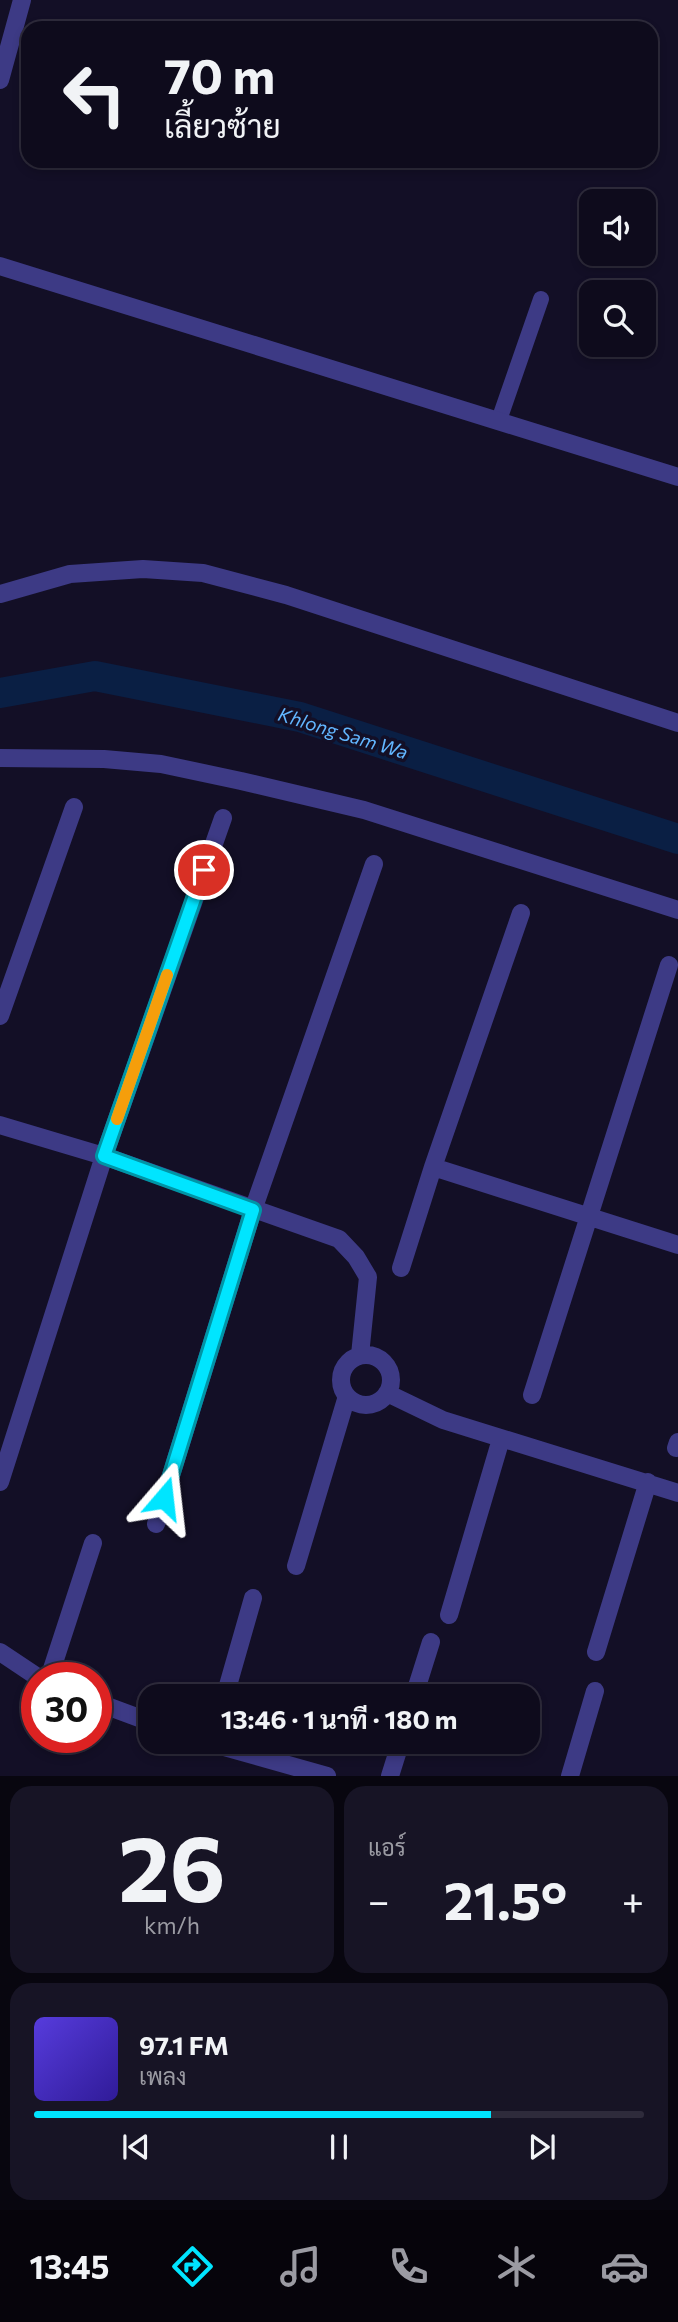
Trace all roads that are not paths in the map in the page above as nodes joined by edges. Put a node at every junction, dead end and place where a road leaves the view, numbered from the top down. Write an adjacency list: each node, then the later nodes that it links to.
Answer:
1 (22, 0): 2 (street)
2 (0, 80)
3 (0, 266): 5 (street)
4 (541, 299): 5 (lane)
5 (499, 420): 6 (street)
6 (678, 477)
7 (0, 594): 8 (street)
8 (678, 723)
9 (0, 758): 13 (street)
10 (74, 807): 16 (street)
11 (223, 818): 18 (street)
12 (374, 864): 20 (street)
13 (678, 910)
14 (521, 913): 19 (street)
15 (668, 965): 21 (street)
16 (0, 1016)
17 (0, 1125): 18 (street)
18 (104, 1156): 20 (street); 29 (street)
19 (433, 1167): 21 (street); 23 (street)
20 (253, 1210): 24 (street); 32 (street)
21 (586, 1216): 22 (street); 26 (street)
22 (678, 1245)
23 (401, 1268)
24 (360, 1355): 25 (street); 27 (street)
25 (387, 1393): 27 (street); 28 (street)
26 (532, 1395)
27 (347, 1396): 34 (street)
28 (500, 1439): 30 (street); 36 (street)
29 (0, 1482)
30 (648, 1482): 31 (street); 39 (street)
31 (678, 1493)
32 (156, 1524)
33 (93, 1543): 40 (street)
34 (296, 1566)
35 (253, 1598): 42 (street)
36 (449, 1615)
37 (431, 1642): 43 (street)
38 (0, 1652): 41 (street)
39 (596, 1652)
40 (54, 1662)
41 (21, 1666)
42 (228, 1684)
43 (418, 1684)
44 (595, 1691): 51 (street)
45 (112, 1708): 46 (street)
46 (138, 1718)
47 (250, 1754): 49 (street)
48 (397, 1754): 50 (street)
49 (327, 1776)
50 (390, 1776)
51 (570, 1776)

